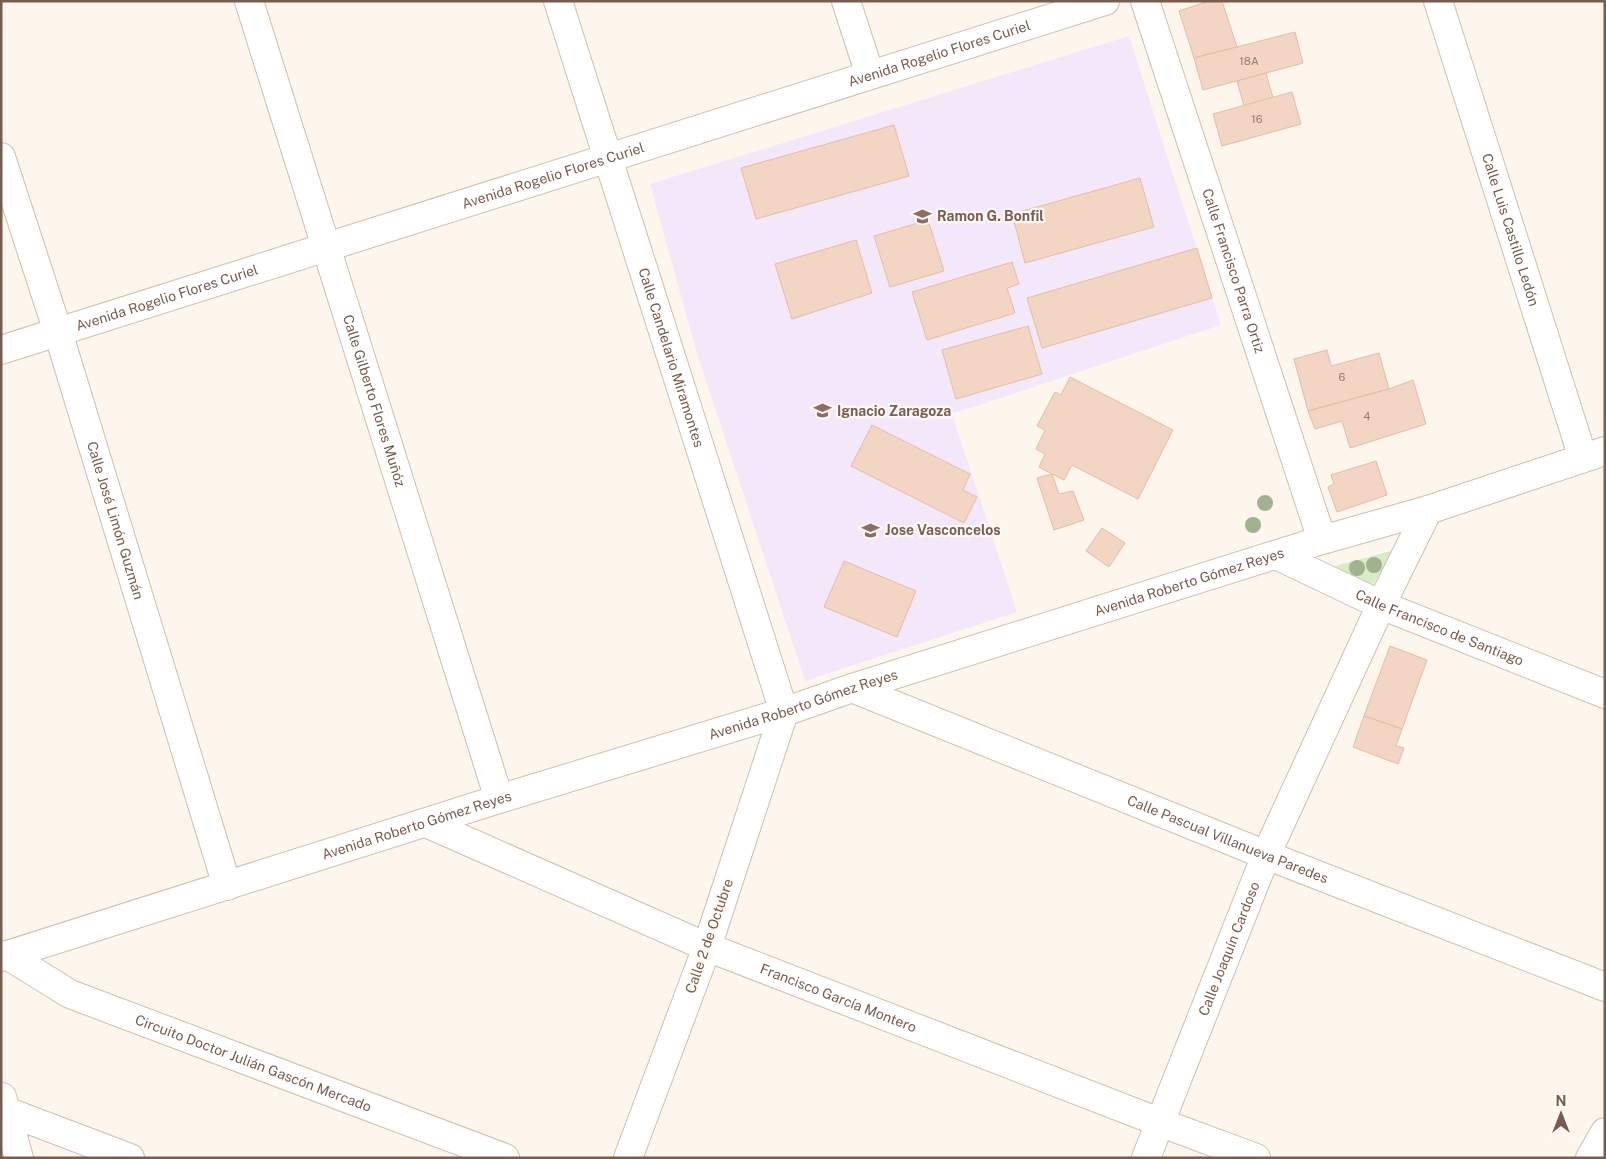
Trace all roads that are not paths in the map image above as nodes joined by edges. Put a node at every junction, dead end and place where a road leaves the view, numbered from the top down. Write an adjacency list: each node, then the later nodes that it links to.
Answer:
1 (249, 1): 10 (street, Calle Gilberto Flores Muñóz)
2 (558, 1): 9 (street, Calle Candelario Miramontes)
3 (846, 1): 7 (street)
4 (1105, 1): 7 (street, Avenida Rogelio Flores Curiel)
5 (1145, 1): 15 (street, Calle Francisco Parra Ortiz)
6 (1438, 1): 13 (street, Calle Luis Castillo Ledón)
7 (870, 75): 9 (street, Avenida Rogelio Flores Curiel)
8 (1, 157): 11 (street, Calle José Limón Guzmán)
9 (608, 158): 10 (street, Avenida Rogelio Flores Curiel); 20 (street, Calle Candelario Miramontes)
10 (326, 248): 11 (street, Avenida Rogelio Flores Curiel); 21 (street, Calle Gilberto Flores Muñóz)
11 (58, 332): 12 (street, Avenida Rogelio Flores Curiel); 24 (street, Calle José Limón Guzmán)
12 (1, 350)
13 (1594, 454): 14 (street, Avenida Roberto Gómez Reyes)
14 (1428, 510): 15 (street, Avenida Roberto Gómez Reyes); 17 (street, Calle Joaquín Cardoso)
15 (1322, 540): 16 (street, Avenida Roberto Gómez Reyes)
16 (1276, 555): 17 (street, Calle Francisco de Santiago); 18 (street, Avenida Roberto Gómez Reyes)
17 (1381, 606): 19 (street, Calle Francisco de Santiago); 23 (street, Calle Joaquín Cardoso)
18 (852, 688): 20 (street, Avenida Roberto Gómez Reyes); 23 (street, Calle Pascual Villanueva Paredes)
19 (1605, 694)
20 (784, 712): 21 (street, Avenida Roberto Gómez Reyes); 25 (street, Calle 2 de Octubre)
21 (499, 799): 22 (street, Avenida Roberto Gómez Reyes)
22 (426, 823): 24 (street, Avenida Roberto Gómez Reyes); 25 (street, Francisco García Montero)
23 (1266, 855): 27 (street, Calle Pascual Villanueva Paredes); 29 (street, Calle Joaquín Cardoso)
24 (227, 886): 26 (street, Avenida Roberto Gómez Reyes)
25 (707, 947): 29 (street, Francisco García Montero); 34 (street, Calle 2 de Octubre)
26 (4, 956): 33 (street, Circuito Doctor Julián Gascón Mercado)
27 (1605, 987)
28 (4, 1102): 31 (street); 32 (street)
29 (1159, 1122): 35 (street, Calle Joaquín Cardoso); 36 (street, Francisco García Montero)
30 (1605, 1132): 37 (street)
31 (19, 1158)
32 (130, 1158)
33 (505, 1158)
34 (628, 1158)
35 (1146, 1158)
36 (1256, 1158)
37 (1590, 1158)

